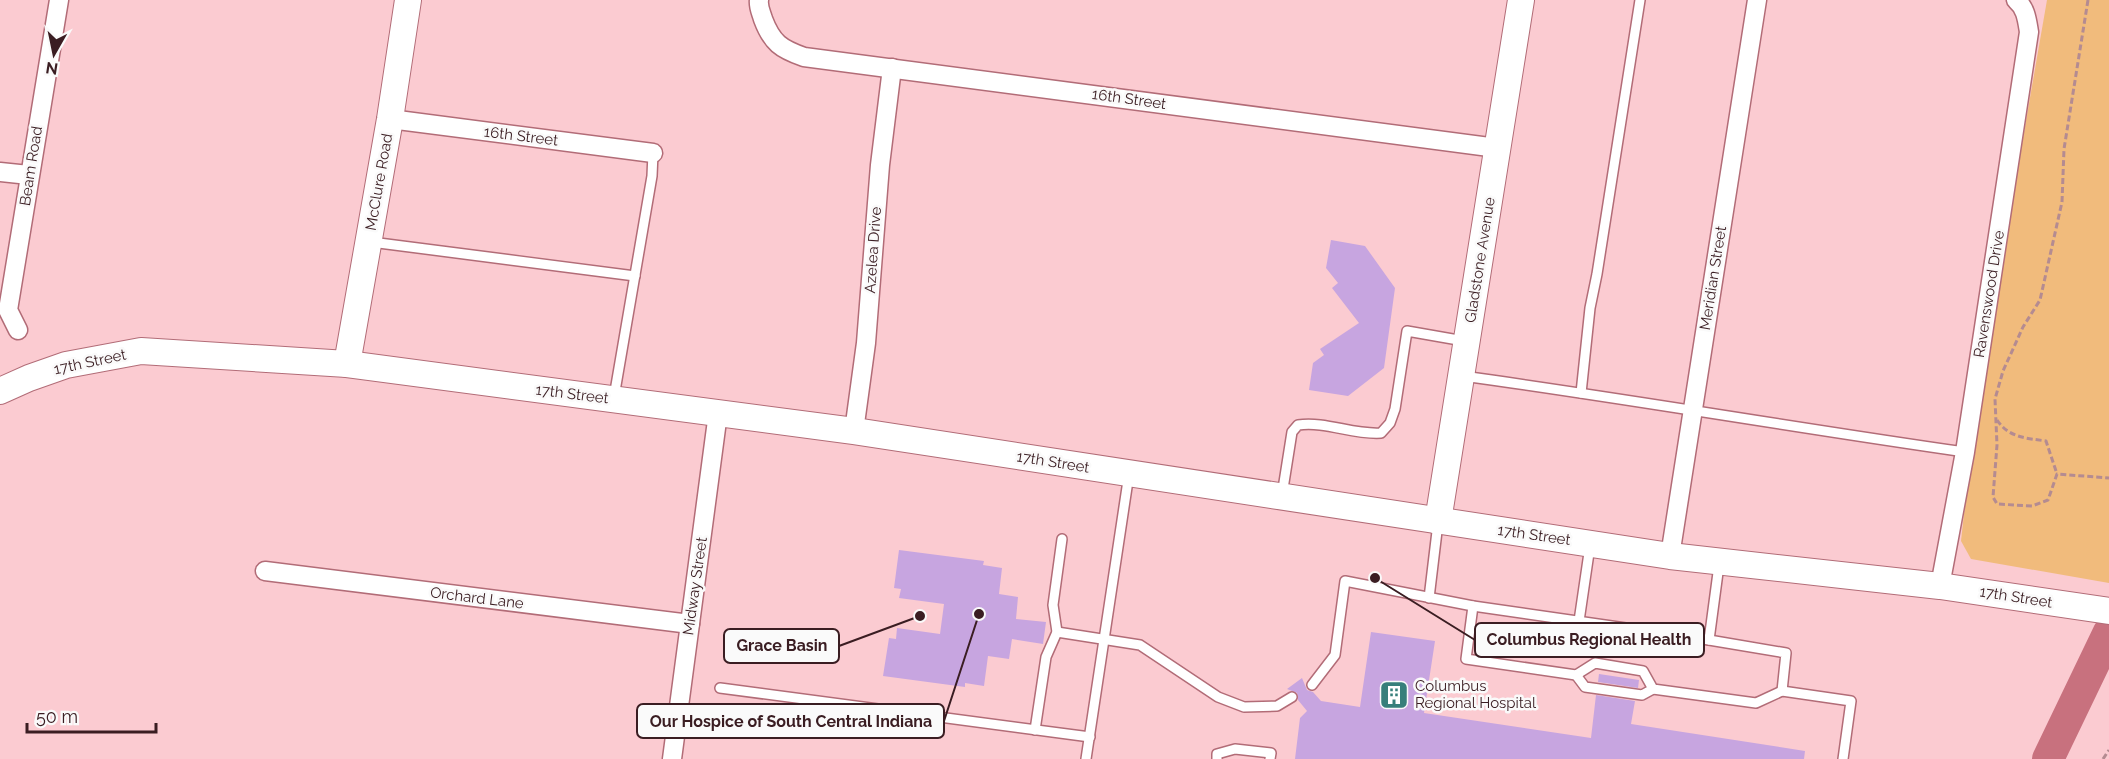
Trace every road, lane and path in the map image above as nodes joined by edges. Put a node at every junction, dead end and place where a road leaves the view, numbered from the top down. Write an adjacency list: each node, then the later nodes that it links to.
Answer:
1 (59, 0): 14 (street, Beam Road)
2 (408, 0): 10 (street, McClure Road)
3 (759, 0): 9 (street, 16th Street)
4 (1521, 0): 11 (street, Gladstone Avenue)
5 (1640, 0): 22 (lane)
6 (1757, 0): 24 (street, Meridian Street)
7 (2088, 0): 26 (path)
8 (2018, 2): 28 (street, Ravenswood Drive)
9 (892, 68): 11 (street, 16th Street); 27 (street, Azelea Drive)
10 (390, 119): 12 (street, 16th Street); 15 (street, McClure Road)
11 (1497, 148): 18 (street, Gladstone Avenue)
12 (653, 153): 16 (lane)
13 (0, 171): 14 (street)
14 (29, 175): 17 (street, Beam Road)
15 (368, 242): 16 (lane); 19 (street, McClure Road)
16 (635, 276): 23 (lane)
17 (18, 330)
18 (1467, 341): 20 (street, Gladstone Avenue); 32 (lane)
19 (347, 364): 21 (street, 17th Street); 23 (street, 17th Street)
20 (1461, 376): 22 (lane); 33 (street, Gladstone Avenue)
21 (0, 391)
22 (1581, 393): 24 (lane)
23 (614, 399): 25 (street, 17th Street)
24 (1693, 410): 28 (lane); 36 (street, Meridian Street)
25 (718, 413): 27 (street, 17th Street); 44 (street, Midway Street)
26 (1996, 419): 30 (path); 30 (path)
27 (854, 431): 29 (street, 17th Street)
28 (1965, 452): 39 (street, Ravenswood Drive)
29 (1129, 474): 32 (street, 17th Street); 46 (lane)
30 (2057, 474): 31 (path)
31 (2109, 478)
32 (1282, 497): 33 (street, 17th Street)
33 (1438, 521): 35 (street, 17th Street); 40 (lane)
34 (1062, 539): 45 (lane)
35 (1590, 543): 36 (street, 17th Street); 43 (lane)
36 (1670, 556): 37 (street, 17th Street)
37 (1720, 561): 39 (street, 17th Street); 47 (lane)
38 (265, 571): 44 (street, Orchard Lane)
39 (1940, 586): 42 (street, 17th Street)
40 (1429, 598): 41 (lane); 49 (lane)
41 (1473, 606): 43 (lane); 48 (lane)
42 (2109, 611)
43 (1579, 621): 47 (lane)
44 (690, 624): 57 (street, Midway Street)
45 (1057, 632): 46 (lane); 54 (lane)
46 (1104, 640): 53 (lane); 55 (lane)
47 (1709, 640): 52 (lane)
48 (1576, 675): 51 (lane); 51 (lane)
49 (1312, 685)
50 (720, 688): 54 (lane)
51 (1653, 689): 52 (lane)
52 (1782, 691): 61 (lane)
53 (1292, 697)
54 (1035, 730): 55 (lane)
55 (1090, 737): 58 (lane)
56 (2109, 750): 62 (path)
57 (672, 759)
58 (1086, 759)
59 (1217, 759): 60 (lane)
60 (1270, 759)
61 (1843, 759)
62 (2103, 759)

